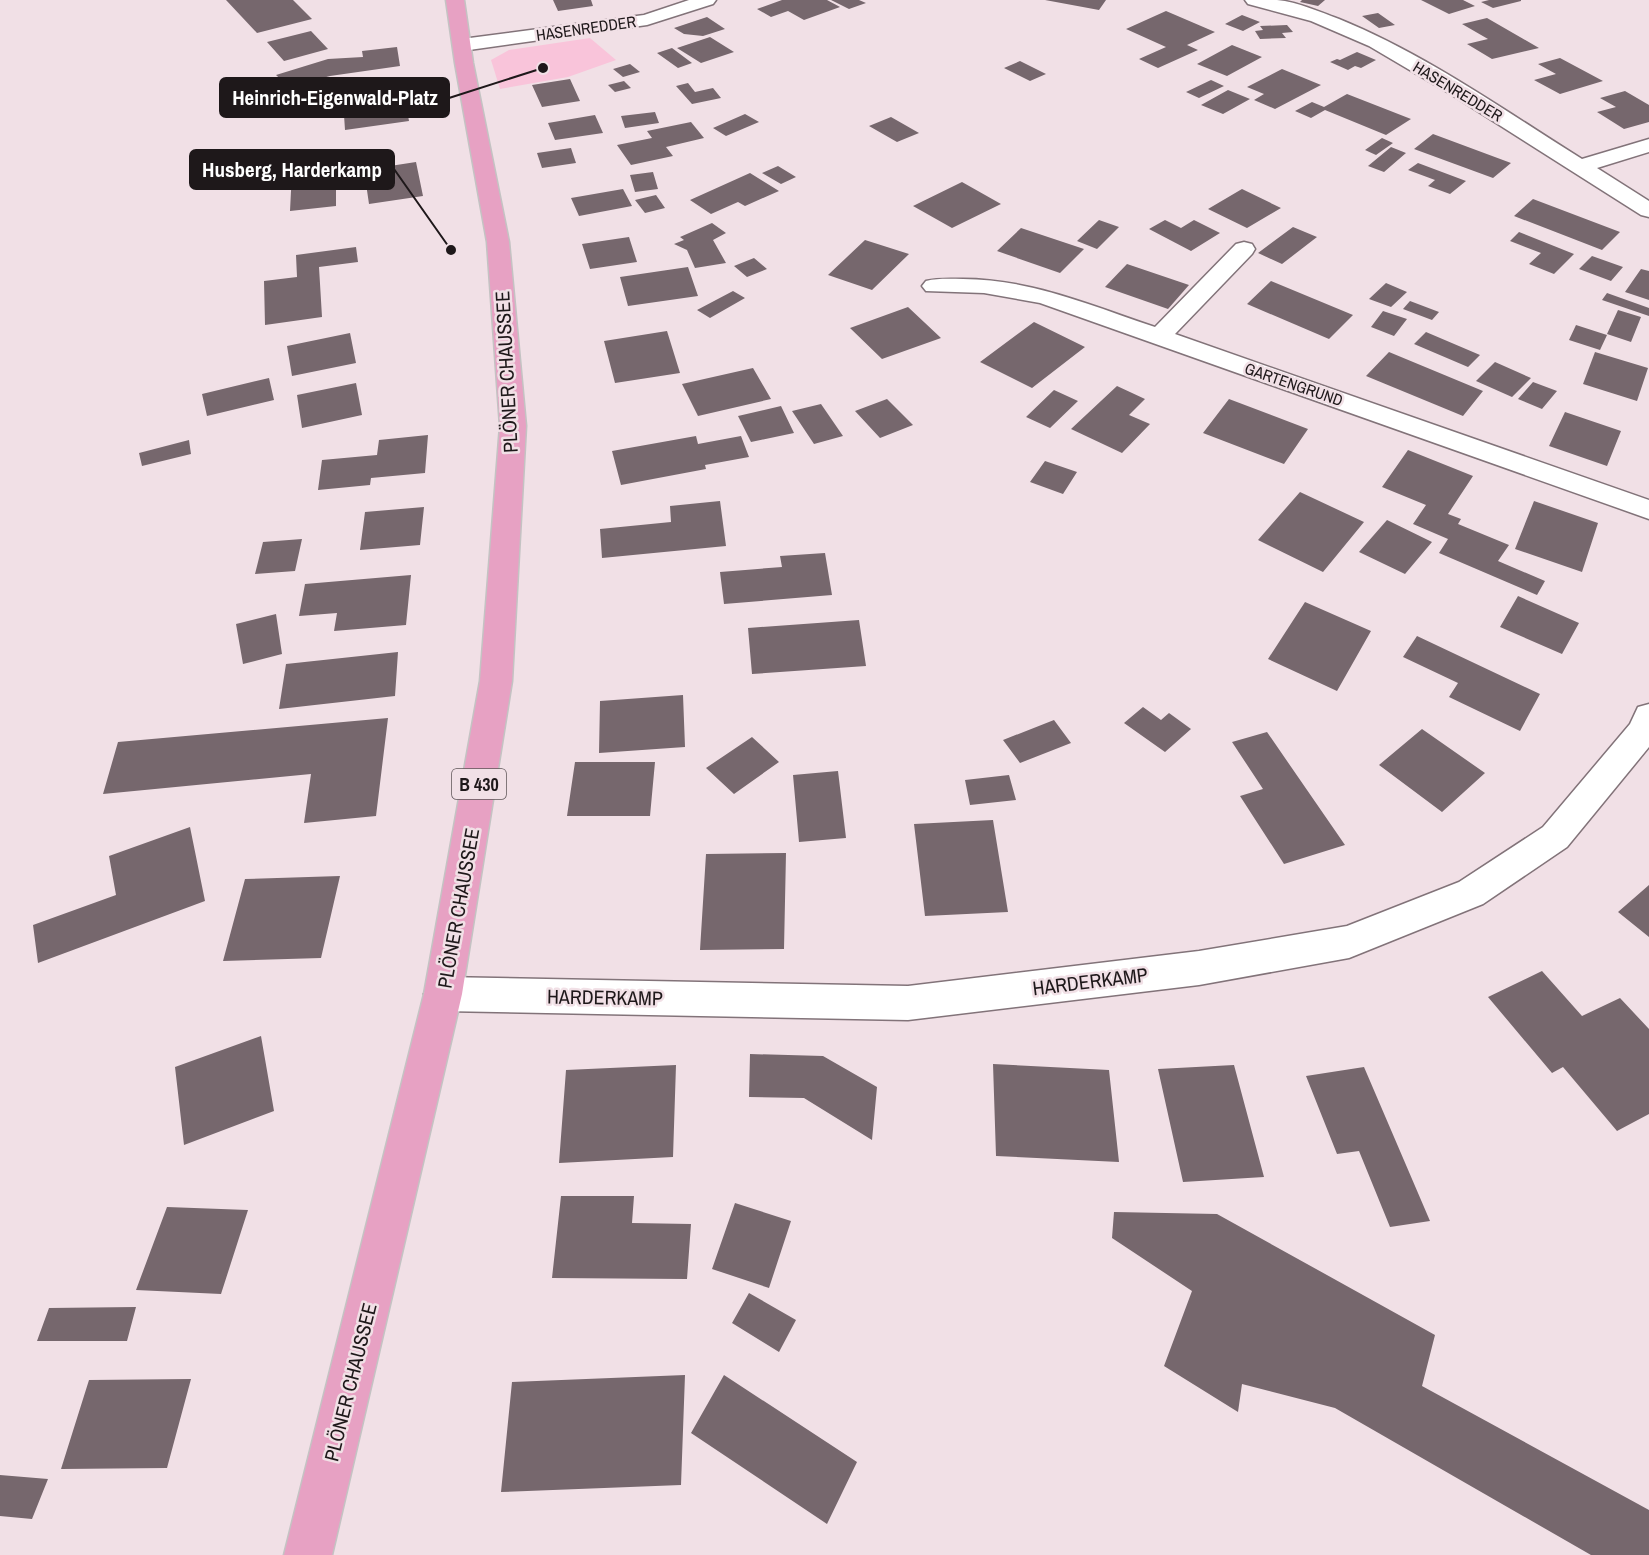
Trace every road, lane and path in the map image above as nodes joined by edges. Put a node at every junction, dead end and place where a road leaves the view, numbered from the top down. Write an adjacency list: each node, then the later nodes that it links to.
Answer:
1 (456, 0): 4 (main road, PLÖNER CHAUSSEE / B 430)
2 (707, 0): 4 (street, HASENREDDER)
3 (1254, 0): 6 (street, HASENREDDER)
4 (462, 45): 13 (main road, PLÖNER CHAUSSEE / B 430)
5 (1649, 145): 6 (street)
6 (1581, 166): 7 (street, HASENREDDER)
7 (1649, 210)
8 (1244, 249): 10 (street)
9 (934, 286): 10 (street, GARTENGRUND)
10 (1159, 337): 11 (street, GARTENGRUND)
11 (1649, 510)
12 (1649, 716): 13 (street, HARDERKAMP)
13 (443, 994): 14 (main road, PLÖNER CHAUSSEE / B 430)
14 (308, 1555)

